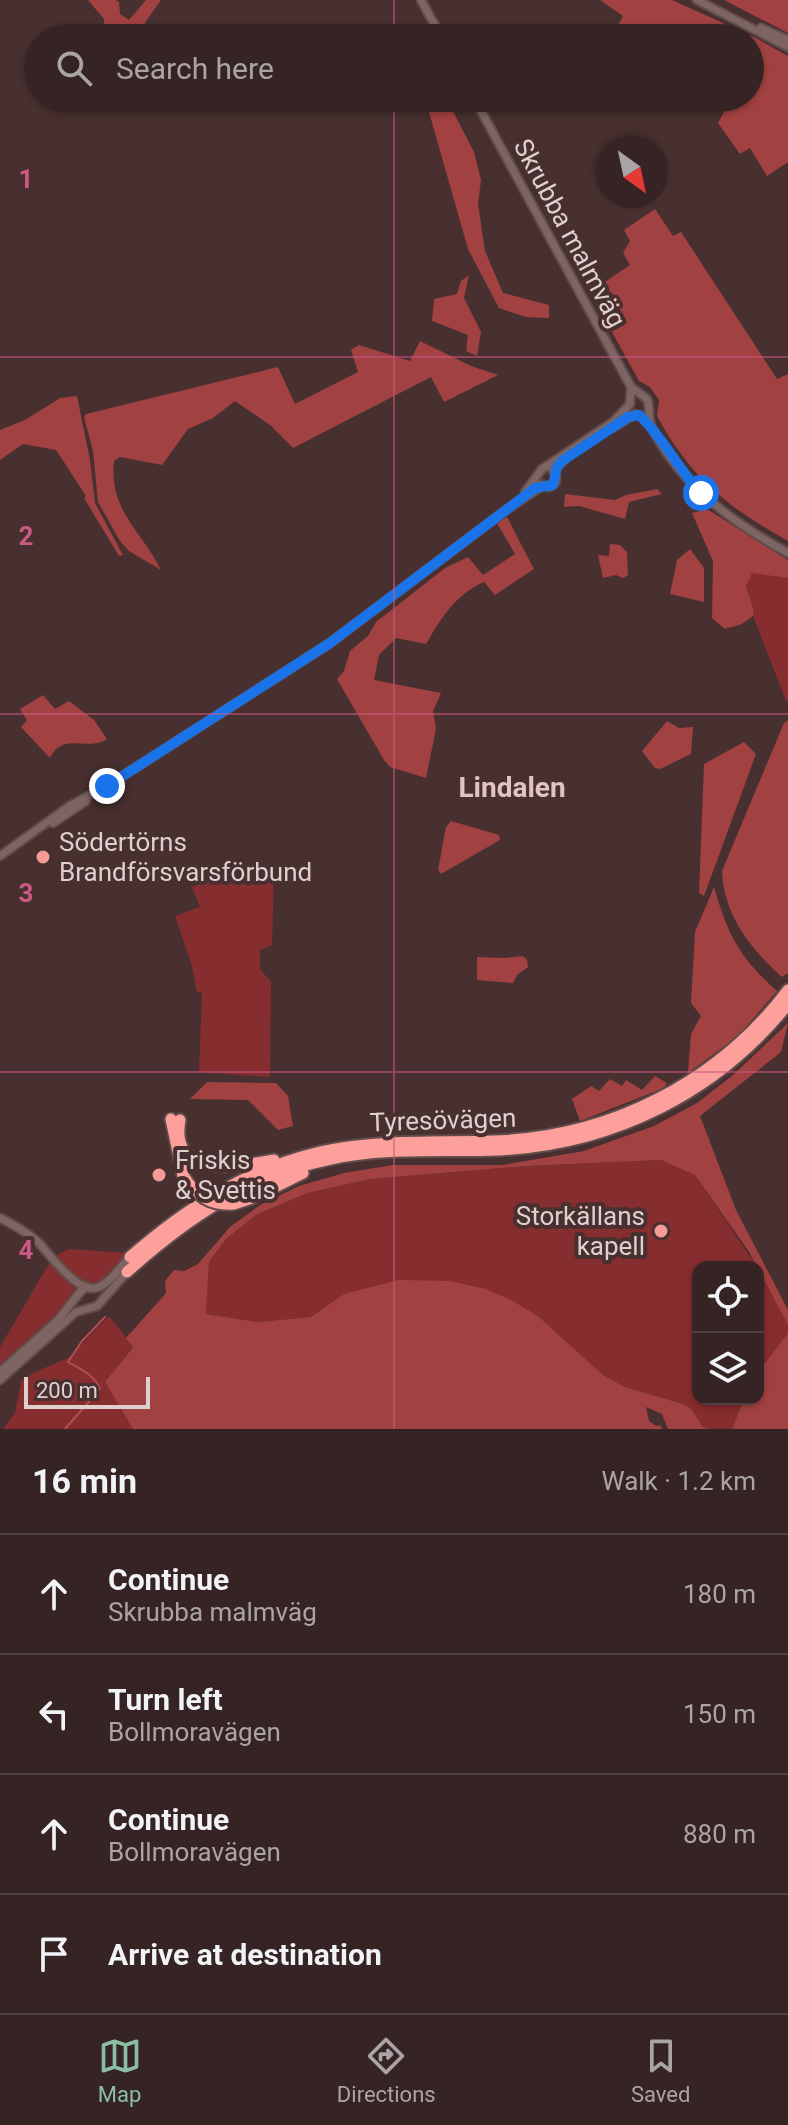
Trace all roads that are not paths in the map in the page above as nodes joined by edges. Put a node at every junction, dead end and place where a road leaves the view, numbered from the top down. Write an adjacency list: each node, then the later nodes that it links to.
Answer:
1 (421, 0): 3 (street)
2 (698, 0): 4 (street); 5 (street)
3 (434, 24)
4 (744, 24)
5 (752, 24)
6 (764, 29): 8 (street)
7 (764, 34): 9 (street)
8 (788, 40)
9 (788, 47)
10 (482, 112): 11 (street, Skrubba malmväg)
11 (631, 387): 12 (street, Skrubba malmväg); 13 (street, Skrubba malmväg)
12 (642, 396): 13 (street); 14 (street)
13 (631, 402): 15 (street); 17 (street)
14 (648, 410): 15 (street); 16 (street)
15 (637, 414): 16 (street); 18 (street)
16 (651, 426): 22 (street)
17 (547, 467): 18 (street); 19 (street)
18 (555, 473): 20 (street)
19 (537, 477): 20 (street); 21 (street)
20 (542, 486): 21 (street)
21 (506, 510): 23 (street)
22 (788, 553)
23 (0, 856)
24 (788, 990): 27 (highway, Tyresövägen)
25 (788, 1004): 26 (highway, Tyresövägen)
26 (358, 1154): 27 (highway, bridge); 30 (highway, Tyresövägen)
27 (306, 1155): 29 (highway, Tyresövägen)
28 (0, 1218): 31 (street)
29 (130, 1257): 32 (street, Tyresövägen)
30 (127, 1272): 34 (street, Tyresövägen)
31 (73, 1279): 32 (street); 33 (street)
32 (91, 1288): 33 (street, Tyresövägen); 34 (street)
33 (78, 1295): 35 (street); 36 (street, Tyresövägen)
34 (99, 1303): 35 (street, Tyresövägen)
35 (85, 1309): 37 (street, Tyresövägen)
36 (0, 1372)
37 (0, 1380)

